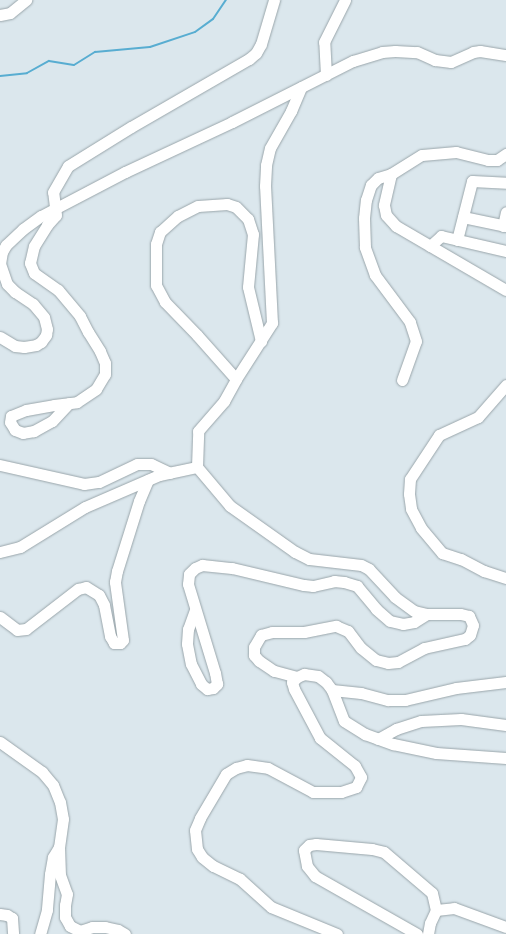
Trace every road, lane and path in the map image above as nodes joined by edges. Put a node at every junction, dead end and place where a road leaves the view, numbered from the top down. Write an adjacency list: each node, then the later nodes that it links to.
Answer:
1 (26, 0): 4 (lane)
2 (274, 0): 11 (lane)
3 (345, 0): 6 (lane)
4 (0, 15)
5 (506, 55): 6 (lane)
6 (326, 75): 7 (lane)
7 (301, 87): 11 (lane); 18 (lane)
8 (506, 154): 9 (lane)
9 (391, 174): 16 (lane); 24 (lane)
10 (506, 183): 13 (lane)
11 (57, 208): 21 (lane); 26 (lane)
12 (506, 212): 14 (lane)
13 (463, 217): 14 (lane); 15 (lane)
14 (505, 226)
15 (457, 240): 16 (lane); 17 (lane)
16 (430, 246): 20 (lane)
17 (506, 251)
18 (269, 260): 19 (lane); 22 (lane)
19 (251, 264): 22 (lane); 23 (lane)
20 (506, 290)
21 (0, 337)
22 (261, 341): 23 (lane)
23 (236, 379): 28 (lane)
24 (402, 380)
25 (506, 385): 32 (lane)
26 (69, 403): 26 (lane)
27 (0, 465): 29 (lane)
28 (197, 467): 29 (lane); 34 (lane)
29 (170, 473): 30 (lane)
30 (148, 480): 31 (lane); 35 (lane)
31 (0, 552)
32 (506, 578)
33 (195, 610): 33 (lane); 34 (lane)
34 (427, 614): 36 (lane)
35 (0, 617)
36 (297, 676): 38 (lane); 50 (lane)
37 (506, 682): 38 (lane)
38 (332, 690): 40 (lane)
39 (506, 725): 40 (lane)
40 (378, 739): 42 (lane)
41 (0, 742): 43 (lane)
42 (506, 758)
43 (59, 847): 48 (lane); 49 (lane)
44 (436, 910): 46 (lane); 51 (lane); 52 (lane)
45 (0, 914): 47 (lane)
46 (506, 927)
47 (13, 934)
48 (40, 934)
49 (124, 934)
50 (337, 934)
51 (417, 934)
52 (428, 934)

